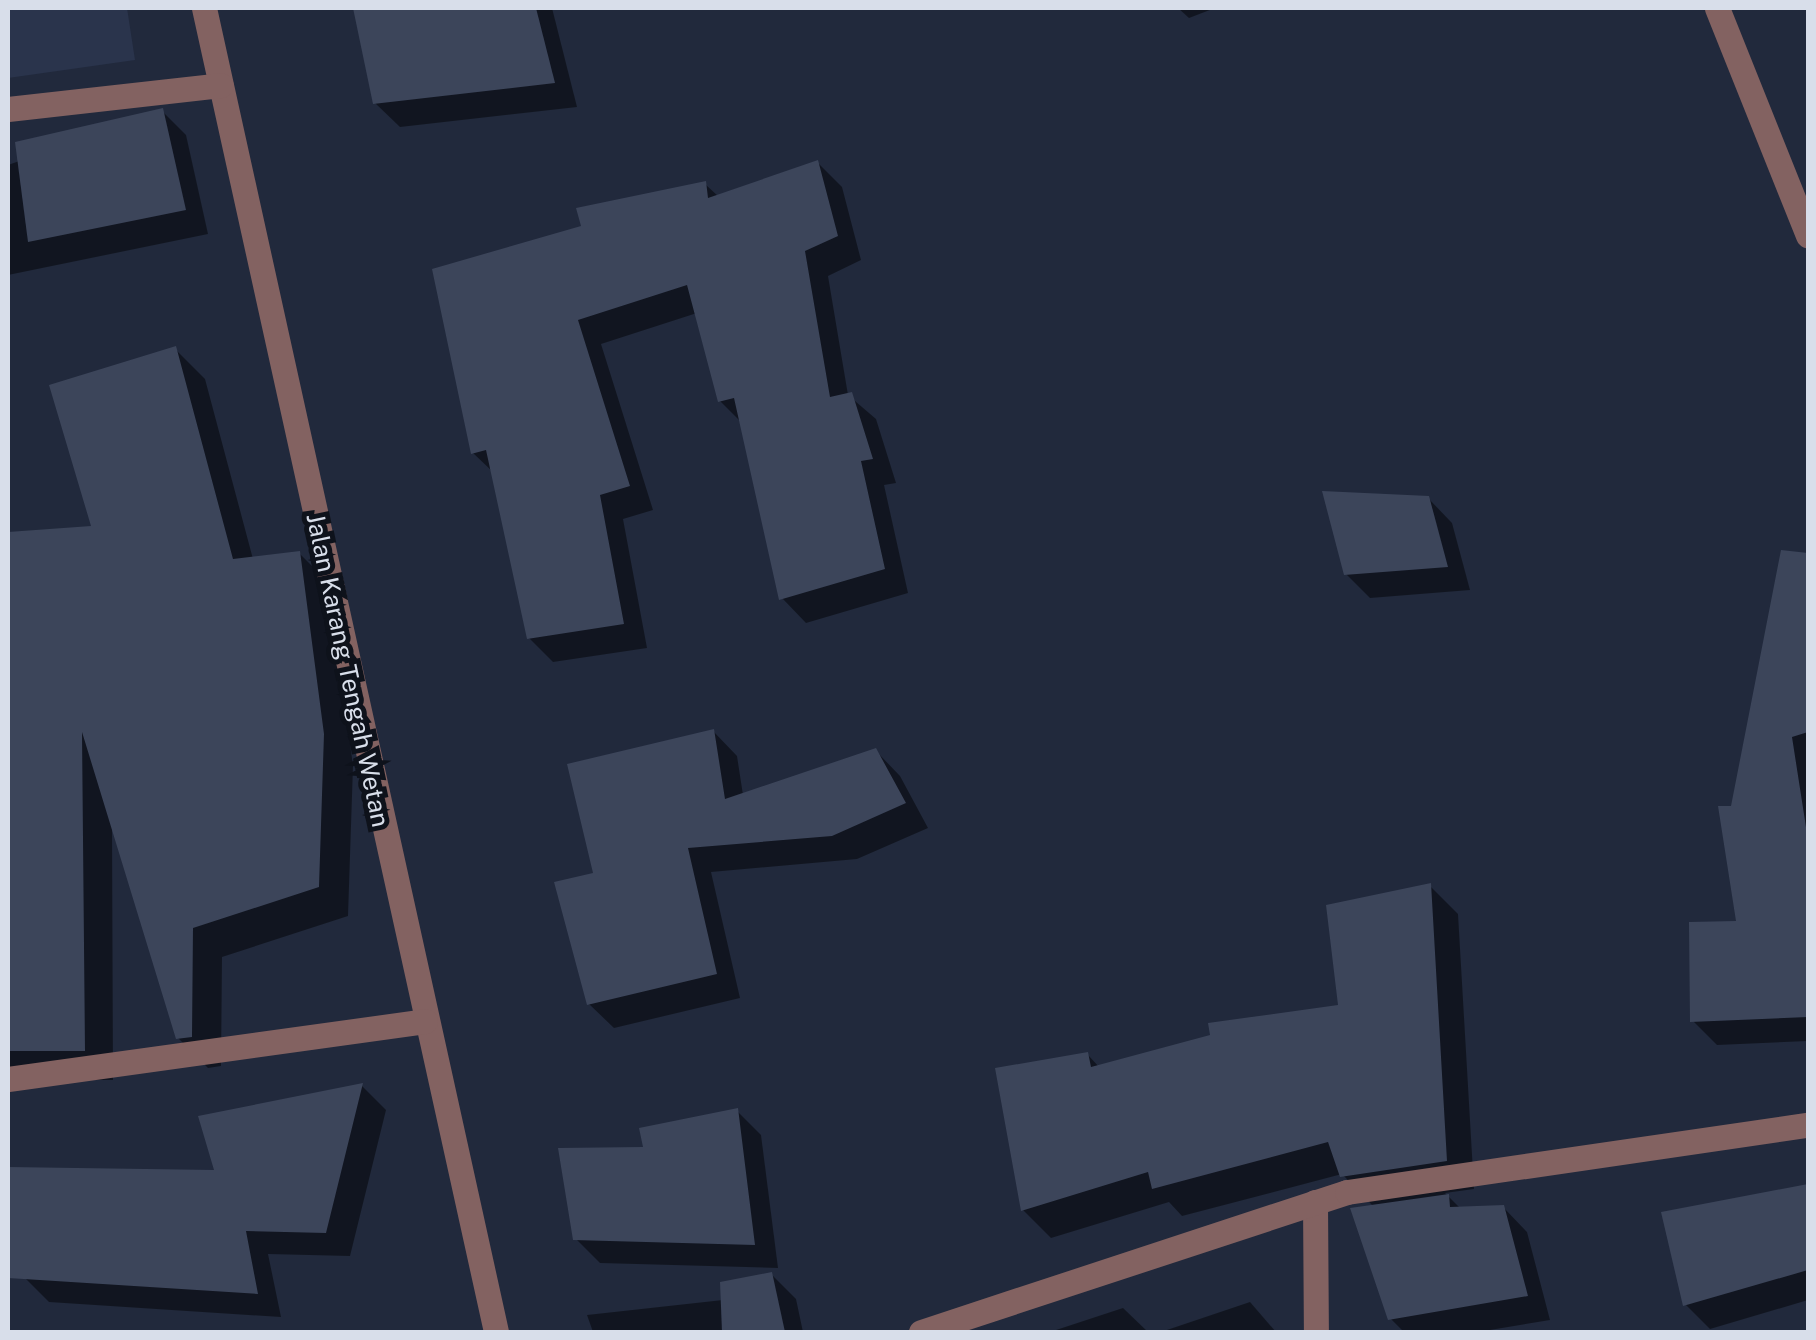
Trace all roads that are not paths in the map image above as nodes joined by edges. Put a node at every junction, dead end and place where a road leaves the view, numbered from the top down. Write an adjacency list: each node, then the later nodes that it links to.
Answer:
1 (204, 8): 3 (street, Jalan Karang Tengah Wetan)
2 (1717, 8): 5 (street)
3 (221, 85): 4 (street); 6 (street, Jalan Karang Tengah Wetan)
4 (8, 110)
5 (1808, 235)
6 (425, 1021): 7 (street); 10 (street, Jalan Karang Tengah Wetan)
7 (8, 1079)
8 (1808, 1125): 9 (street)
9 (1315, 1202): 11 (street); 12 (street)
10 (496, 1332)
11 (921, 1332)
12 (1316, 1332)

